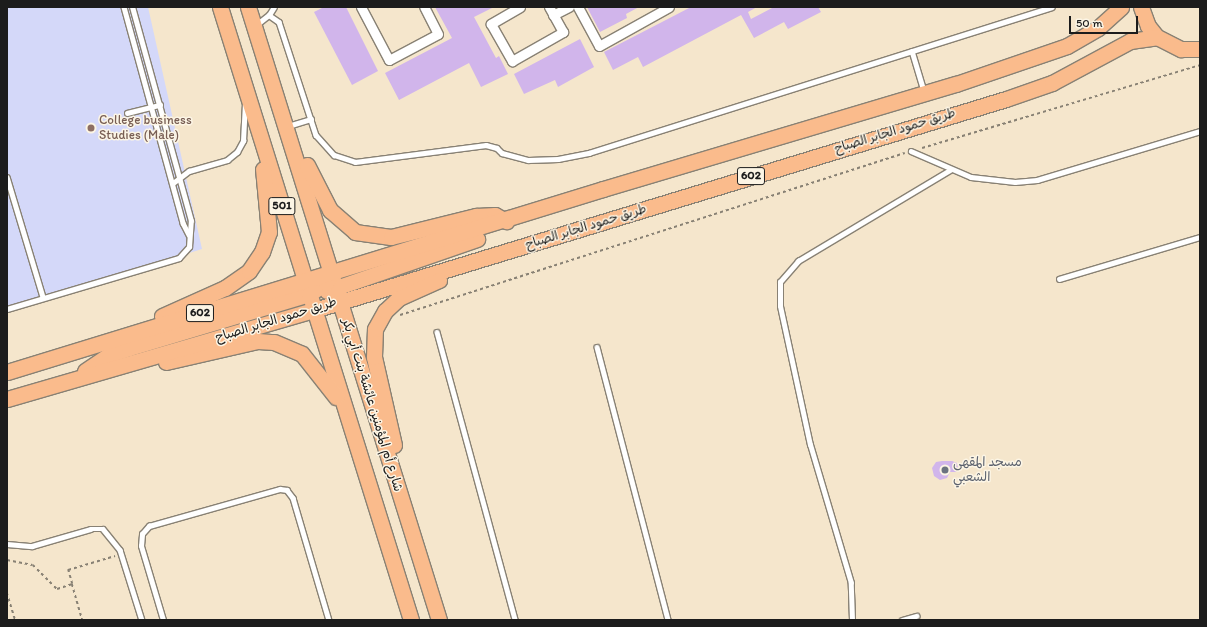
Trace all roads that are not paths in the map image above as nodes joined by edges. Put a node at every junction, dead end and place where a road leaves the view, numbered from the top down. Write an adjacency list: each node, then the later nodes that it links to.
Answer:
1 (124, 7): 24 (lane)
2 (132, 7): 23 (lane)
3 (220, 7): 21 (main road, شارع أم المؤمنين عائشة بنت أبي بكر / 501)
4 (248, 7): 17 (main road, شارع أم المؤمنين عائشة بنت أبي بكر / 501)
5 (274, 7): 16 (lane)
6 (361, 7): 7 (street)
7 (424, 7)
8 (520, 7): 15 (street)
9 (569, 7): 15 (street)
10 (578, 7): 11 (street)
11 (669, 7)
12 (1051, 7): 20 (lane)
13 (1121, 7): 22 (main road, 602)
14 (1141, 7): 18 (main road)
15 (551, 11)
16 (269, 15): 17 (lane); 26 (lane)
17 (254, 26): 27 (main road, شارع أم المؤمنين عائشة بنت أبي بكر / 501)
18 (1157, 37): 19 (main road); 40 (main road, طريق حمود الجابر الصباح / 602)
19 (1200, 49)
20 (912, 51): 22 (lane); 26 (lane)
21 (246, 85): 28 (main road, شارع أم المؤمنين عائشة بنت أبي بكر / 501); 33 (lane)
22 (925, 93): 37 (main road, 602)
23 (160, 105): 24 (lane); 31 (lane)
24 (152, 107): 25 (lane); 36 (lane)
25 (128, 113)
26 (311, 119): 27 (lane)
27 (287, 127): 37 (main road); 41 (main road, شارع أم المؤمنين عائشة بنت أبي بكر / 501)
28 (258, 131): 43 (main road, شارع أم المؤمنين عائشة بنت أبي بكر / 501); 49 (main road)
29 (1200, 131): 32 (lane)
30 (911, 151): 32 (lane)
31 (177, 168): 33 (lane); 35 (lane)
32 (950, 170): 66 (lane)
33 (189, 171): 35 (lane)
34 (7, 177): 45 (lane)
35 (179, 177): 36 (lane); 38 (lane)
36 (173, 183): 38 (lane)
37 (506, 221): 41 (main road, 602); 44 (main road)
38 (189, 235): 45 (lane)
39 (1200, 237): 42 (lane)
40 (497, 254): 44 (main road, طريق حمود الجابر الصباح / 602); 56 (main road)
41 (331, 273): 43 (main road); 44 (main road, شارع أم المؤمنين عائشة بنت أبي بكر)
42 (1059, 279)
43 (307, 288): 47 (main road, شارع أم المؤمنين عائشة بنت أبي بكر); 49 (main road, 602); 53 (main road)
44 (338, 294): 47 (main road); 56 (main road, شارع أم المؤمنين عائشة بنت أبي بكر)
45 (43, 297): 46 (lane)
46 (7, 309)
47 (314, 310): 51 (main road, طريق حمود الجابر الصباح / 602); 55 (main road, شارع أم المؤمنين عائشة بنت أبي بكر)
48 (437, 332): 64 (lane)
49 (94, 345): 52 (main road, 602)
50 (597, 347): 65 (lane)
51 (131, 363): 53 (main road, طريق حمود الجابر الصباح / 602); 55 (main road)
52 (7, 372)
53 (74, 379): 54 (main road, طريق حمود الجابر الصباح / 602)
54 (7, 399)
55 (345, 411): 62 (main road, شارع أم المؤمنين عائشة بنت أبي بكر)
56 (406, 515): 63 (main road, شارع أم المؤمنين عائشة بنت أبي بكر)
57 (7, 544): 59 (lane)
58 (916, 616): 67 (lane)
59 (142, 620)
60 (163, 620): 61 (lane)
61 (329, 620)
62 (412, 620)
63 (439, 620)
64 (515, 620)
65 (668, 620)
66 (852, 620)
67 (902, 620)

